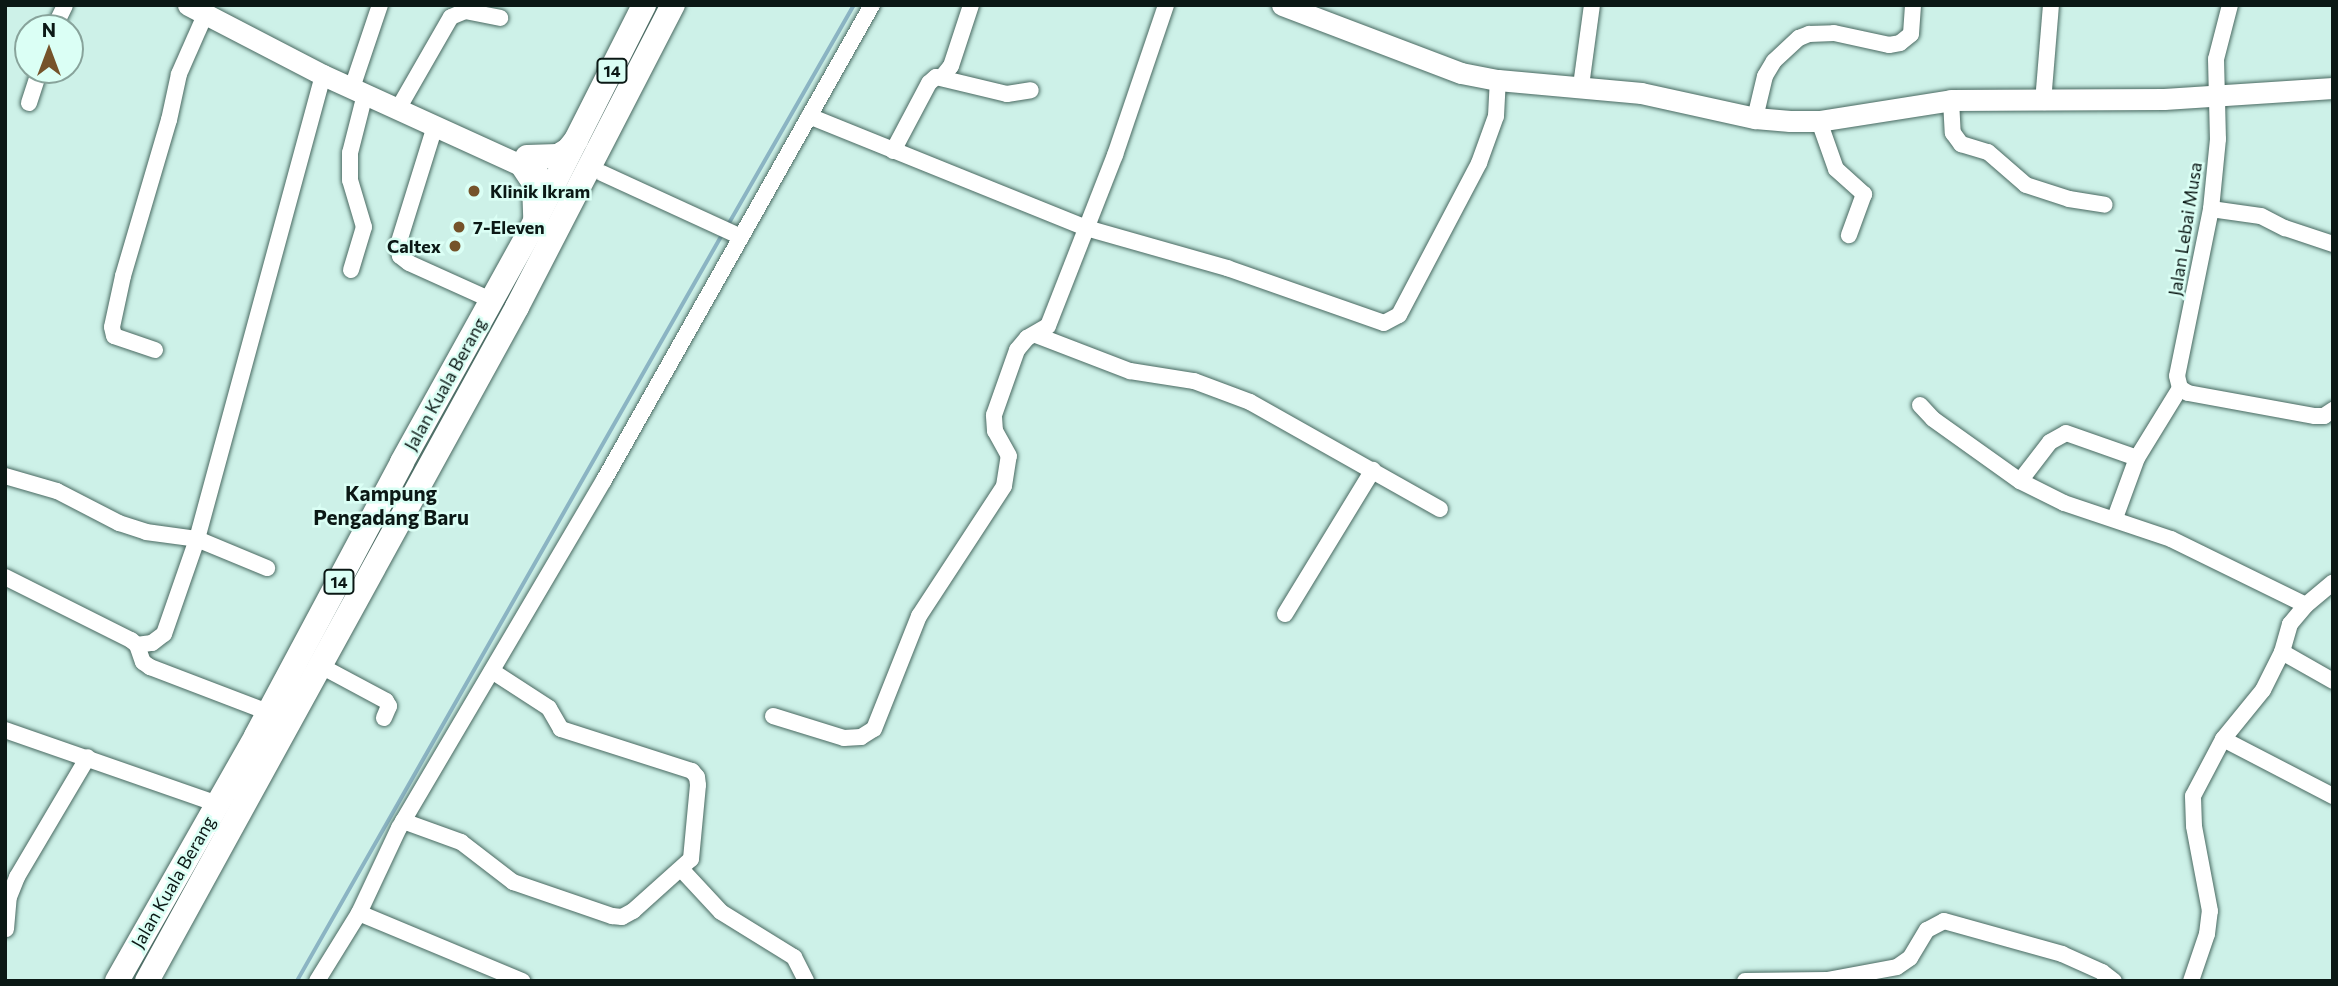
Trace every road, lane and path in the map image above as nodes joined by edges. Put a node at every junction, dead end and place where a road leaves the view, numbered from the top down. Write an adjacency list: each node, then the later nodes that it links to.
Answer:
1 (380, 5): 21 (street)
2 (644, 5): 31 (highway, Jalan Kuala Berang / 14)
3 (673, 5): 34 (highway, Jalan Kuala Berang / 14)
4 (872, 5): 27 (street)
5 (971, 5): 15 (street)
6 (1166, 5): 37 (street)
7 (1282, 5): 16 (main road)
8 (1592, 5): 18 (street)
9 (1913, 5): 28 (street)
10 (2050, 5): 24 (street)
11 (2230, 5): 22 (street, Jalan Lebai Musa)
12 (197, 10): 14 (main road); 45 (street)
13 (500, 18): 26 (street)
14 (323, 75): 21 (main road); 55 (street)
15 (942, 77): 20 (street); 32 (street)
16 (1498, 80): 18 (main road); 37 (street)
17 (35, 84): 25 (street)
18 (1581, 86): 28 (main road)
19 (2333, 88): 22 (main road)
20 (1031, 90)
21 (358, 91): 26 (main road); 42 (street)
22 (2215, 96): 24 (main road); 36 (street, Jalan Lebai Musa)
23 (1951, 100): 24 (main road); 29 (main road); 35 (street)
24 (2043, 102)
25 (29, 103)
26 (398, 109): 30 (main road)
27 (810, 116): 32 (street); 39 (street)
28 (1755, 118): 29 (main road)
29 (1819, 121): 40 (street)
30 (435, 126): 33 (main road); 43 (street)
31 (579, 137): 33 (highway); 34 (highway, Jalan Kuala Berang / 14)
32 (893, 151): 37 (street)
33 (525, 162): 34 (main road); 38 (highway)
34 (577, 179): 38 (highway, Jalan Kuala Berang / 14); 39 (street); 63 (highway, Jalan Kuala Berang / 14)
35 (2105, 205)
36 (2211, 209): 41 (street); 46 (street, Jalan Lebai Musa)
37 (1086, 228): 44 (street)
38 (530, 232): 43 (highway, Jalan Kuala Berang / 14)
39 (737, 235): 64 (street)
40 (1849, 235)
41 (2333, 244)
42 (351, 270)
43 (491, 300): 66 (highway, Jalan Kuala Berang / 14)
44 (1036, 335): 50 (street); 67 (street)
45 (155, 350)
46 (2179, 382): 48 (street); 49 (street)
47 (1920, 405): 52 (street)
48 (2333, 410)
49 (2137, 458): 52 (street); 54 (street)
50 (1373, 470): 53 (street); 60 (street)
51 (5, 476): 55 (street)
52 (2020, 481): 54 (street)
53 (1440, 509)
54 (2115, 518): 59 (street)
55 (197, 539): 56 (street); 61 (street)
56 (267, 568)
57 (5, 577): 61 (street)
58 (2333, 582): 59 (street)
59 (2306, 605): 62 (street)
60 (1284, 614)
61 (137, 645): 66 (street)
62 (2282, 652): 65 (street); 70 (street)
63 (319, 665): 68 (street); 79 (highway, Jalan Kuala Berang / 14)
64 (492, 671): 74 (street); 75 (street)
65 (2333, 681)
66 (268, 712): 73 (highway, Jalan Kuala Berang / 14)
67 (773, 716)
68 (384, 718)
69 (5, 730): 71 (street)
70 (2223, 739): 72 (street); 85 (street)
71 (88, 757): 73 (street); 77 (street)
72 (2333, 796)
73 (217, 804): 78 (highway, Jalan Kuala Berang / 14)
74 (404, 821): 75 (street); 76 (street)
75 (682, 870): 82 (street)
76 (359, 913): 80 (street); 81 (street)
77 (6, 929)
78 (117, 981)
79 (147, 981)
80 (317, 981)
81 (522, 981)
82 (806, 981)
83 (1745, 981): 84 (street)
84 (2113, 981)
85 (2191, 981)

